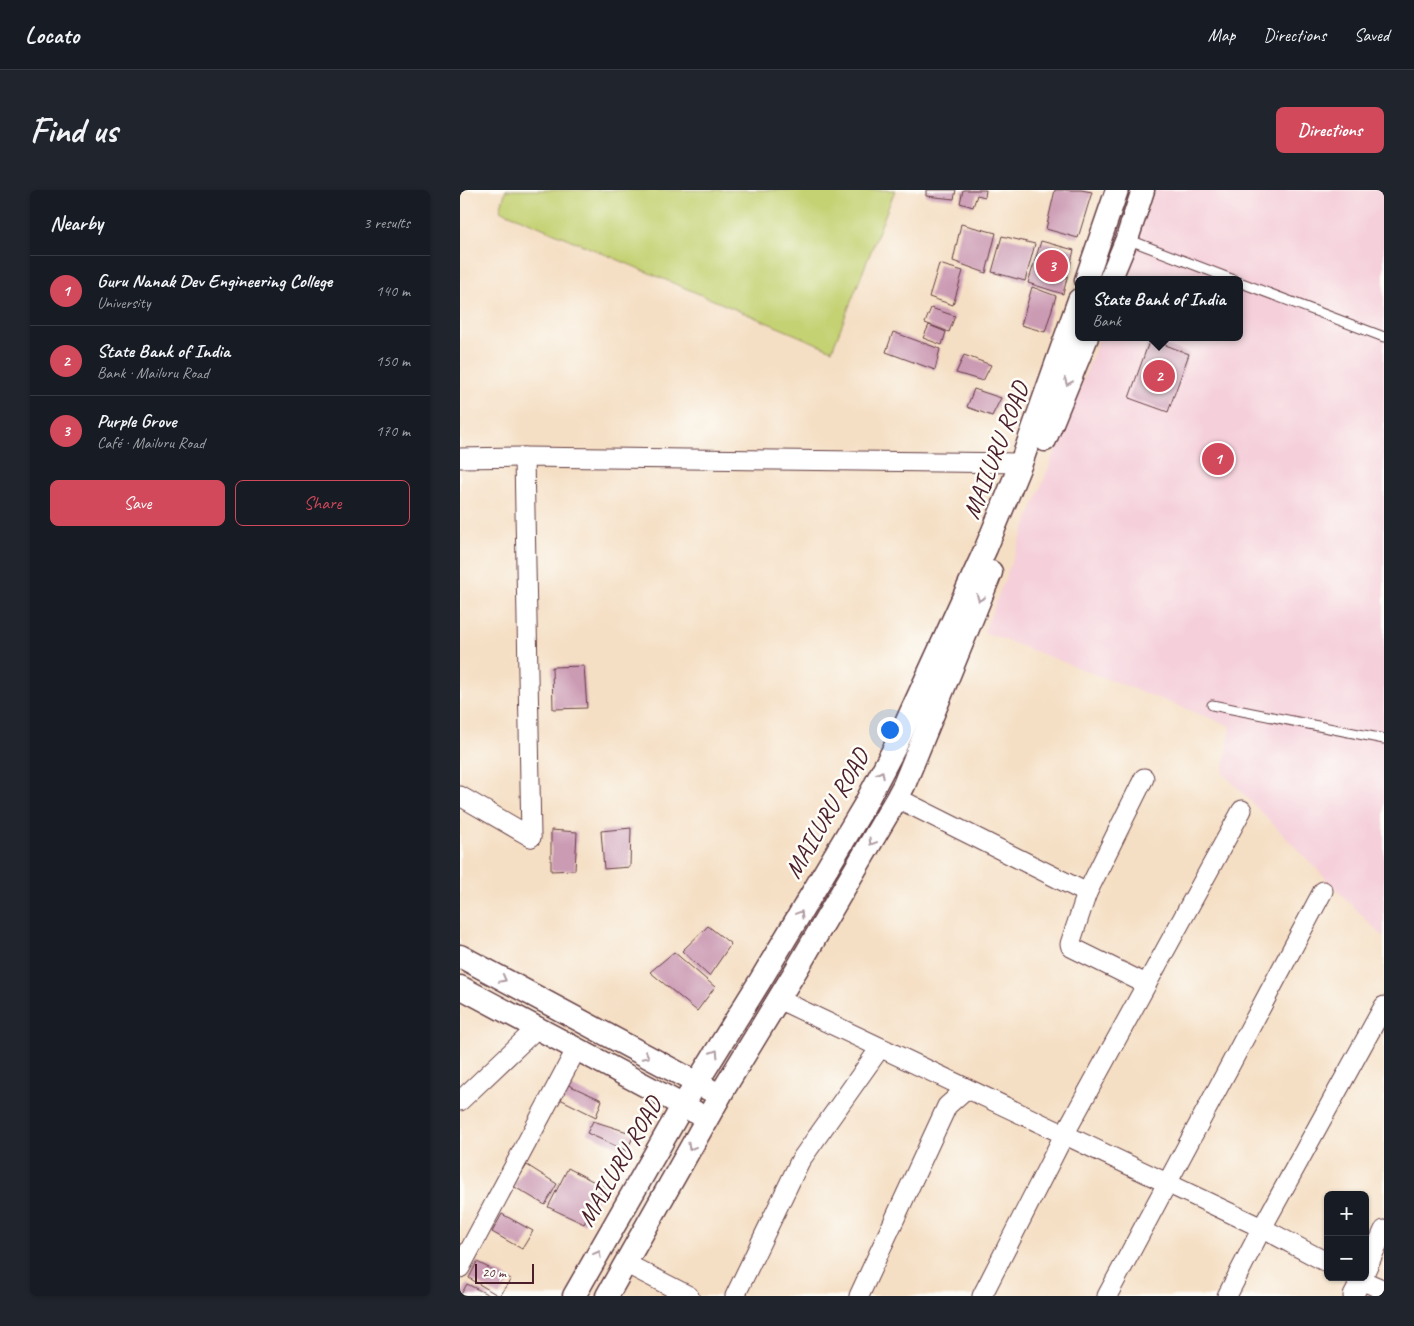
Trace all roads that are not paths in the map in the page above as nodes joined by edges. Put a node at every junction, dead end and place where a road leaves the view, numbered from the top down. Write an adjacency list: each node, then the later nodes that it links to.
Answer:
1 (1117, 190): 3 (street)
2 (1143, 190): 4 (street)
3 (1103, 233): 4 (street); 5 (street)
4 (1127, 239): 6 (street); 7 (lane)
5 (1087, 276)
6 (1112, 276)
7 (1224, 276)
8 (1243, 284): 10 (lane)
9 (1075, 311): 14 (street, MAILURU ROAD)
10 (1384, 337)
11 (1085, 341): 19 (street, one-way to 19)
12 (524, 457): 13 (street); 14 (street); 18 (street)
13 (460, 458)
14 (1022, 463): 31 (street, MAILURU ROAD, one-way to 14)
15 (1212, 705): 16 (lane)
16 (1384, 739)
17 (1144, 778): 22 (street)
18 (460, 796)
19 (897, 798): 22 (street); 26 (street, one-way to 26)
20 (1242, 810): 24 (street)
21 (1323, 891): 38 (street)
22 (1087, 893): 24 (street)
23 (460, 956): 31 (street, one-way to 31)
24 (1146, 984): 37 (street)
25 (460, 987): 28 (street)
26 (778, 999): 30 (street); 33 (street)
27 (1384, 1006): 39 (street)
28 (538, 1028): 29 (street); 34 (street)
29 (577, 1048): 35 (street); 44 (street)
30 (880, 1048): 32 (street); 50 (street)
31 (697, 1083): 33 (street); 35 (street, MAILURU ROAD)
32 (966, 1089): 37 (street); 51 (street)
33 (720, 1096): 36 (street)
34 (460, 1101)
35 (683, 1105): 36 (street); 47 (street, MAILURU ROAD, one-way to 35)
36 (707, 1119): 43 (street, one-way to 43)
37 (1064, 1135): 38 (street); 52 (street)
38 (1167, 1184): 39 (street); 53 (street)
39 (1262, 1228): 41 (street); 54 (street)
40 (1384, 1230): 42 (street)
41 (1324, 1261)
42 (1369, 1261)
43 (625, 1263): 48 (street); 49 (street)
44 (460, 1268)
45 (1359, 1281): 46 (street)
46 (1384, 1290)
47 (574, 1296)
48 (607, 1296)
49 (689, 1296)
50 (736, 1296)
51 (859, 1296)
52 (982, 1296)
53 (1107, 1296)
54 (1227, 1296)

